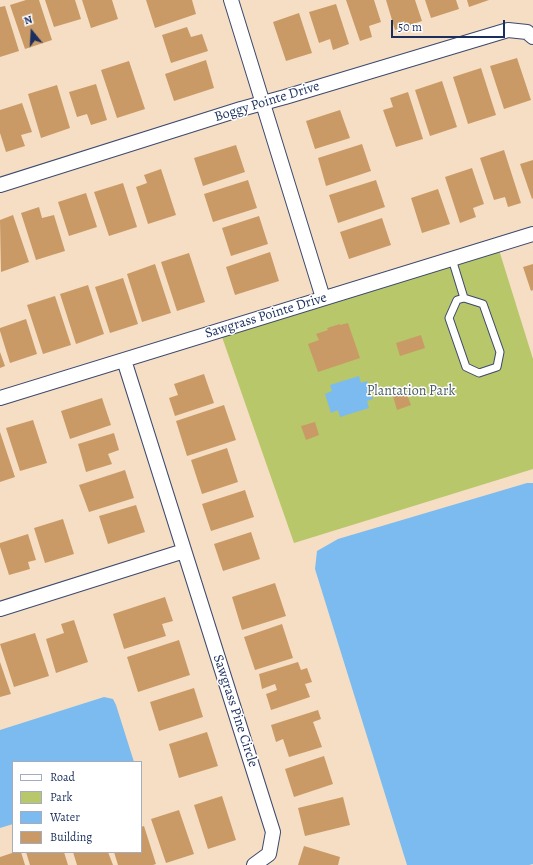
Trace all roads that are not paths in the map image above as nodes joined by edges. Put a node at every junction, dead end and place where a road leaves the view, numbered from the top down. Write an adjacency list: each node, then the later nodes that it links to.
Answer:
1 (231, 0): 3 (street)
2 (533, 37): 3 (street, Boggy Pointe Drive)
3 (263, 104): 4 (street, Boggy Pointe Drive); 7 (street)
4 (0, 185)
5 (533, 234): 6 (street, Sawgrass Pointe Drive)
6 (452, 259): 7 (street, Sawgrass Pointe Drive); 8 (lane)
7 (323, 298): 9 (street, Sawgrass Pointe Drive)
8 (464, 298): 8 (lane)
9 (124, 360): 10 (street, Sawgrass Pointe Drive); 11 (street, Sawgrass Pine Circle)
10 (0, 398)
11 (184, 551): 12 (street); 13 (street, Sawgrass Pine Circle)
12 (0, 609)
13 (254, 865)

